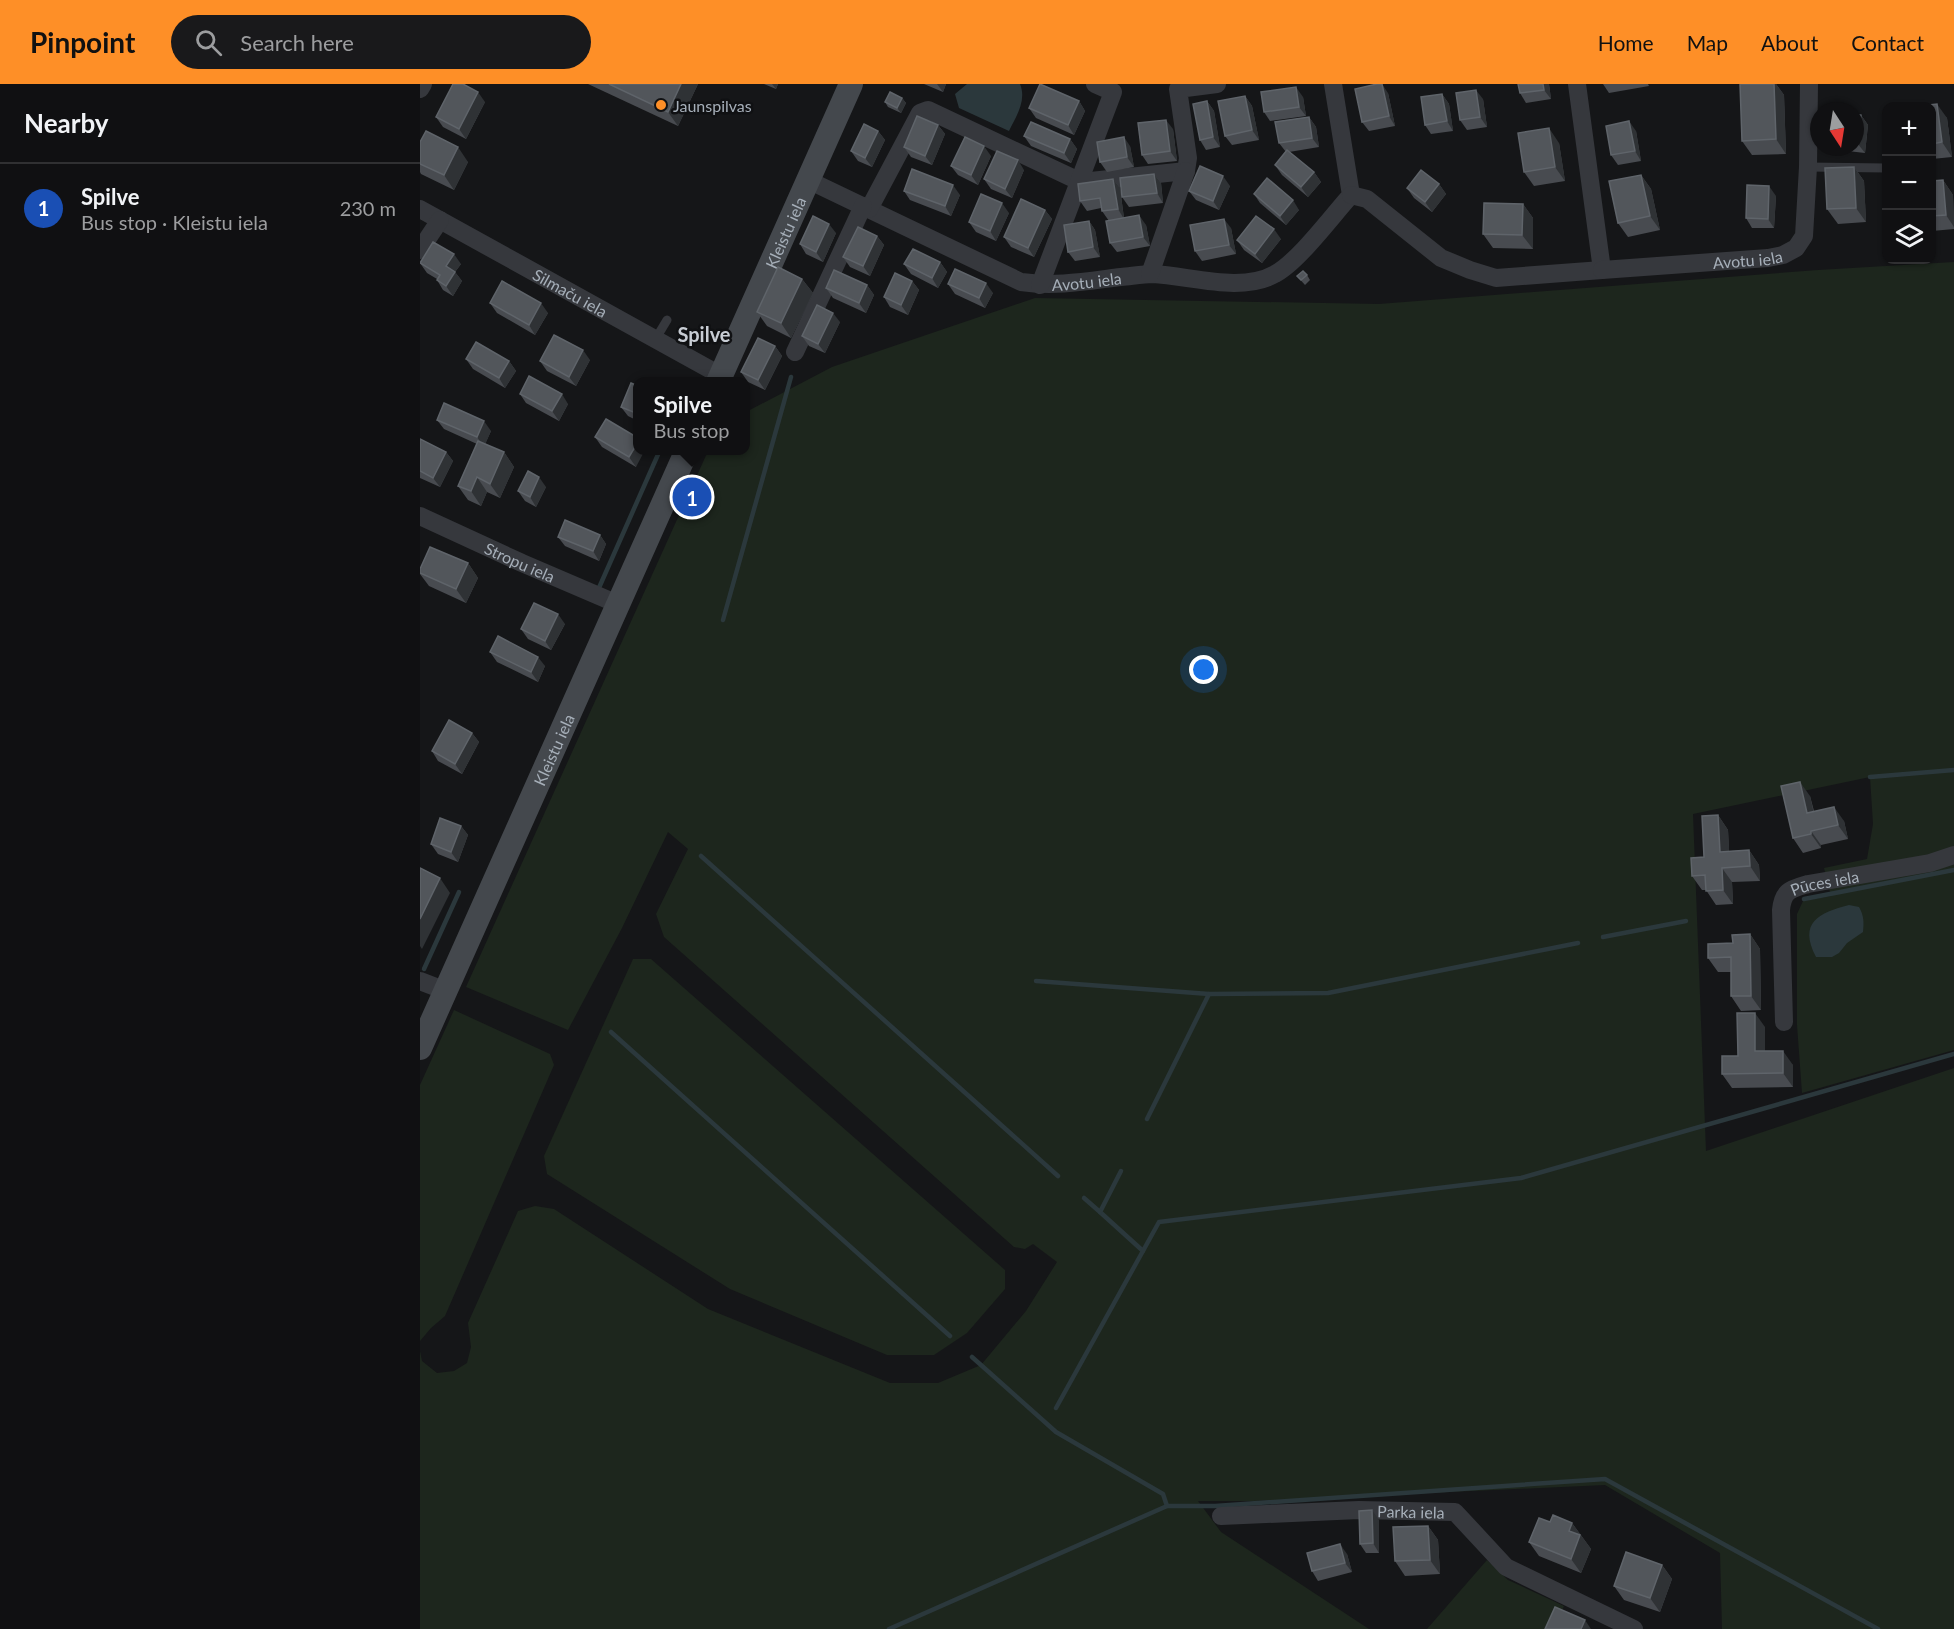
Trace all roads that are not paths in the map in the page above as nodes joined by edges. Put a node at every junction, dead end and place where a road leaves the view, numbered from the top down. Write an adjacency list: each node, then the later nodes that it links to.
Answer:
1 (423, 84): 8 (street)
2 (851, 84): 12 (street, Kleistu iela)
3 (1095, 84): 13 (street)
4 (1217, 84): 11 (street)
5 (1333, 84): 14 (street)
6 (1577, 84): 19 (street)
7 (1809, 84): 9 (street, Avotu iela)
8 (420, 89)
9 (1808, 167): 10 (lane); 19 (street, Avotu iela)
10 (1882, 168)
11 (1186, 171): 13 (street); 20 (street)
12 (808, 180): 15 (street, Avotu iela); 26 (street, Kleistu iela)
13 (1081, 182): 15 (street); 21 (street)
14 (1351, 195): 19 (street, Avotu iela); 20 (street, Avotu iela)
15 (866, 207): 21 (street, Avotu iela); 24 (street)
16 (420, 209): 17 (street, Silmaču iela)
17 (440, 220): 18 (street); 23 (street, Silmaču iela)
18 (420, 249)
19 (1602, 270)
20 (1150, 274): 21 (street, Avotu iela)
21 (1040, 285)
22 (667, 320): 23 (lane)
23 (655, 340): 25 (street, Silmaču iela)
24 (795, 352)
25 (717, 377)
26 (719, 377)
27 (685, 455): 29 (street, Kleistu iela)
28 (420, 516): 29 (street, Stropu iela)
29 (620, 604): 32 (street, Kleistu iela)
30 (1954, 855): 33 (street, Pūces iela)
31 (420, 981): 32 (street)
32 (446, 991): 34 (street, Kleistu iela)
33 (1784, 1022)
34 (420, 1048)
35 (1221, 1516): 36 (street, Parka iela)
36 (1634, 1629)

